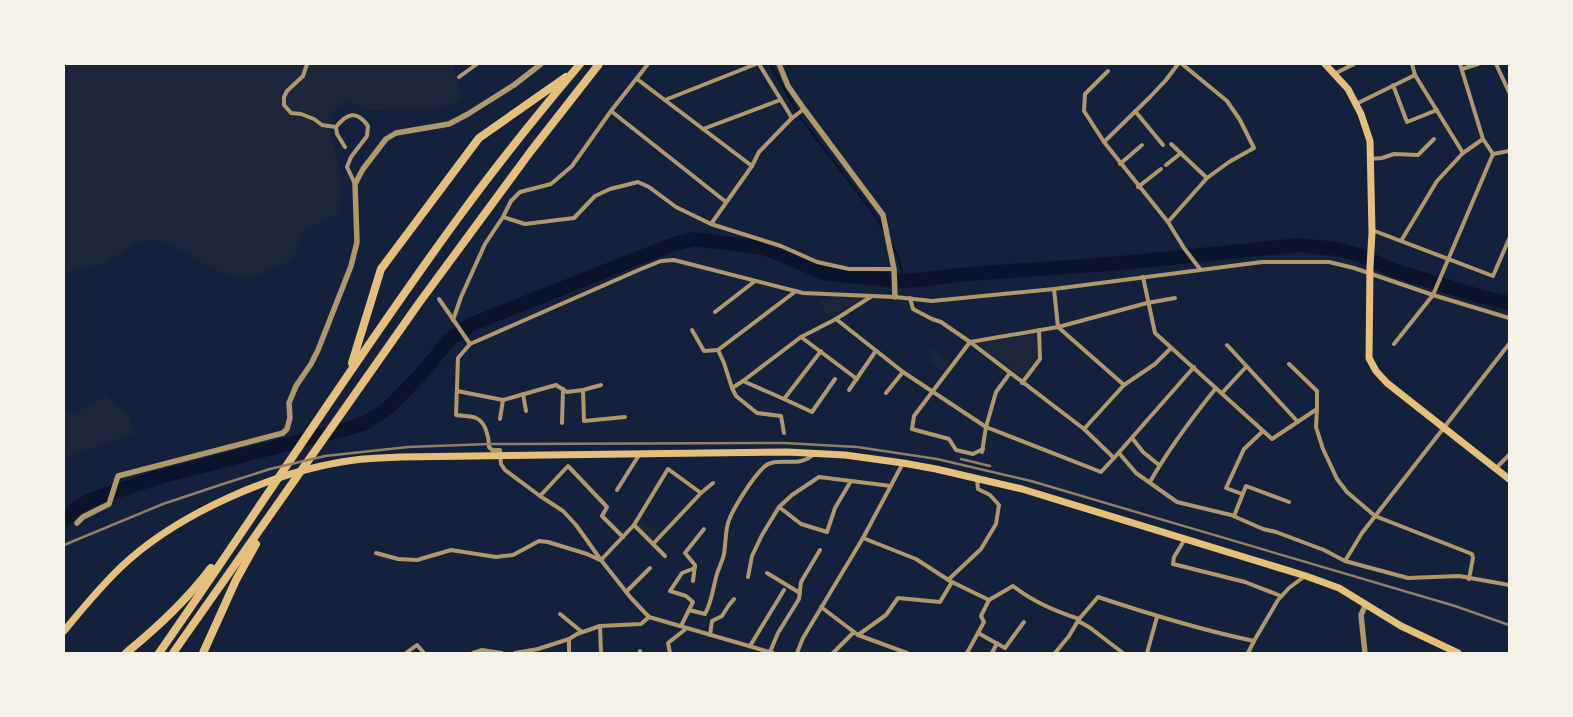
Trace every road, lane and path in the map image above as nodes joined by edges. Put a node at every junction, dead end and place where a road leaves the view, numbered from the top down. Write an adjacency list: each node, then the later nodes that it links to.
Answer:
1 (307, 64): 35 (street)
2 (477, 64): 23 (street)
3 (541, 64): 54 (street)
4 (580, 64): 19 (highway)
5 (599, 64): 147 (highway)
6 (648, 64): 24 (street)
7 (756, 64): 27 (street)
8 (759, 64): 28 (street)
9 (779, 64): 30 (street)
10 (1178, 64): 33 (street)
11 (1182, 64): 53 (street)
12 (1325, 64): 21 (main road)
13 (1354, 64): 21 (street)
14 (1412, 64): 22 (street)
15 (1460, 64): 18 (street)
16 (1478, 64): 18 (street)
17 (1496, 64): 26 (street)
18 (1462, 69): 38 (street)
19 (574, 71): 98 (highway); 98 (highway)
20 (1108, 71): 39 (street)
21 (1334, 74): 29 (main road)
22 (1415, 75): 25 (street); 31 (street)
23 (459, 77)
24 (637, 79): 27 (street); 32 (street)
25 (1393, 85): 29 (street); 31 (street)
26 (1509, 92)
27 (664, 100): 36 (street)
28 (780, 100): 34 (street); 36 (street)
29 (1356, 104): 48 (main road)
30 (804, 109): 34 (street); 66 (street)
31 (1436, 110): 46 (street)
32 (611, 111): 56 (street); 57 (street)
33 (1135, 111): 39 (street); 42 (street)
34 (792, 118): 51 (street)
35 (336, 127): 43 (street); 54 (street)
36 (703, 129): 51 (street)
37 (1434, 139): 48 (street)
38 (1484, 139): 46 (street); 47 (street)
39 (1104, 142): 49 (street)
40 (1171, 144): 45 (street)
41 (1142, 145): 49 (street)
42 (1163, 145)
43 (345, 147)
44 (1509, 152): 47 (street)
45 (1181, 153): 50 (street); 53 (street)
46 (1463, 153): 62 (street)
47 (1493, 154): 63 (street)
48 (1370, 159): 60 (main road)
49 (1120, 164): 55 (street)
50 (1166, 165)
51 (752, 166): 56 (street)
52 (1161, 169): 55 (street)
53 (1207, 178): 58 (street)
54 (355, 184): 156 (street)
55 (1138, 187): 58 (street)
56 (726, 202): 59 (street)
57 (503, 217): 59 (street); 80 (street)
58 (1168, 222): 64 (street)
59 (711, 224): 66 (street)
60 (1372, 232): 62 (street); 65 (main road)
61 (1509, 239): 63 (street)
62 (1401, 241): 63 (street)
63 (1449, 259): 72 (street)
64 (1200, 269): 65 (street); 67 (street)
65 (1370, 270): 72 (street); 126 (main road)
66 (894, 271): 71 (street)
67 (1142, 277): 69 (street); 77 (street)
68 (755, 281): 70 (street); 78 (street); 87 (street)
69 (1054, 289): 74 (street); 82 (street)
70 (796, 292): 73 (street); 92 (street)
71 (895, 294): 73 (street); 74 (street)
72 (1433, 295): 79 (street); 88 (street)
73 (872, 296): 81 (street)
74 (910, 298): 86 (street)
75 (1175, 298): 77 (street)
76 (439, 299): 80 (street)
77 (1147, 304): 82 (street); 91 (street)
78 (714, 312)
79 (1509, 318)
80 (453, 320): 87 (street)
81 (836, 320): 85 (street); 94 (street)
82 (1058, 327): 84 (street); 105 (street)
83 (692, 330): 92 (street)
84 (1039, 330): 86 (street); 104 (street)
85 (801, 337): 93 (street); 103 (street)
86 (970, 342): 100 (street); 113 (street)
87 (470, 344): 112 (street)
88 (1394, 344)
89 (1509, 344): 126 (street)
90 (1227, 345): 97 (street)
91 (1171, 348): 96 (street); 105 (street)
92 (718, 350): 107 (street)
93 (821, 351): 102 (street); 118 (street)
94 (876, 352): 99 (street); 102 (street)
95 (1289, 364): 119 (street)
96 (1194, 367): 108 (street); 130 (street)
97 (1246, 367): 115 (street); 123 (street)
98 (350, 371): 151 (highway)
99 (903, 372): 113 (street); 114 (street)
100 (1010, 373): 104 (street); 125 (street)
101 (835, 379): 118 (street)
102 (857, 379): 111 (street)
103 (743, 381): 107 (street); 118 (street)
104 (1022, 383): 127 (street)
105 (1124, 384): 127 (street)
106 (601, 385): 110 (street)
107 (732, 388): 129 (street)
108 (1216, 388): 115 (street); 138 (street)
109 (563, 389): 110 (street); 116 (street); 124 (street)
110 (583, 390): 121 (street)
111 (850, 390)
112 (457, 391): 117 (street); 135 (street)
113 (931, 392): 125 (street); 125 (street)
114 (886, 393)
115 (1222, 393): 128 (street)
116 (523, 394): 117 (street); 120 (street)
117 (503, 400): 122 (street)
118 (784, 400)
119 (1317, 409): 123 (street); 155 (street)
120 (526, 411)
121 (625, 417)
122 (500, 419)
123 (1298, 422): 128 (street)
124 (562, 423)
125 (986, 427): 136 (street)
126 (1444, 428): 139 (main road); 155 (street)
127 (1084, 429): 136 (street)
128 (1263, 431): 149 (street)
129 (784, 433)
130 (1132, 438): 132 (street); 138 (street)
131 (814, 453): 133 (main road); 137 (main road); 186 (street)
132 (1119, 453): 136 (street); 143 (street)
133 (639, 455): 135 (main road); 146 (street)
134 (1509, 455): 139 (street)
135 (500, 456): 150 (street); 195 (main road)
136 (1114, 458)
137 (903, 463): 140 (main road); 145 (street)
138 (1159, 465): 143 (street)
139 (1496, 468): 141 (main road)
140 (977, 478): 161 (main road); 174 (street)
141 (1509, 479)
142 (851, 482): 145 (street); 153 (street); 153 (street)
143 (1150, 482): 154 (street)
144 (713, 483): 148 (street)
145 (891, 486): 160 (street)
146 (617, 490)
147 (286, 493): 207 (highway); 208 (highway)
148 (701, 493): 157 (street); 162 (street)
149 (1242, 494): 152 (street); 154 (street)
150 (540, 496): 159 (street); 166 (street)
151 (264, 499): 205 (highway); 206 (highway)
152 (1289, 502)
153 (780, 507): 172 (street)
154 (1234, 516): 167 (street)
155 (1375, 516): 167 (street); 173 (street)
156 (77, 523)
157 (634, 526): 159 (street); 162 (street)
158 (704, 529): 169 (street)
159 (622, 537): 166 (street)
160 (863, 538): 174 (street); 185 (street)
161 (1185, 539): 171 (main road); 181 (street)
162 (654, 544): 165 (street)
163 (820, 550): 180 (street)
164 (376, 553): 166 (street)
165 (665, 556)
166 (601, 560): 179 (street)
167 (1345, 561): 173 (street)
168 (650, 568): 179 (street)
169 (696, 568): 175 (street); 186 (street)
170 (767, 572): 180 (street)
171 (1306, 576): 181 (street); 184 (main road)
172 (748, 577)
173 (1469, 579): 177 (street)
174 (948, 580): 176 (street)
175 (693, 581)
176 (952, 582): 183 (street); 198 (street)
177 (1509, 585)
178 (784, 590): 203 (street)
179 (626, 592): 188 (street)
180 (800, 593): 217 (street)
181 (1281, 596): 201 (street)
182 (734, 599): 199 (street)
183 (989, 600): 190 (street); 197 (street)
184 (1366, 604): 227 (street); 228 (main road)
185 (821, 607): 198 (street); 218 (street)
186 (689, 610): 193 (street)
187 (560, 614): 196 (street)
188 (650, 617): 192 (street); 193 (street)
189 (1157, 617): 190 (street); 201 (street); 225 (street)
190 (1078, 620): 223 (street); 224 (street)
191 (1024, 622): 202 (street)
192 (600, 626): 196 (street); 215 (street)
193 (681, 626): 194 (street)
194 (687, 628): 199 (street); 216 (street)
195 (64, 631)
196 (582, 632): 200 (street)
197 (978, 632): 202 (street); 221 (street)
198 (856, 634): 219 (street); 220 (street)
199 (710, 635): 203 (street)
200 (569, 639): 204 (street); 214 (street)
201 (1254, 641): 226 (street)
202 (997, 643): 222 (street)
203 (750, 646): 217 (street)
204 (538, 651): 213 (street)
205 (126, 653)
206 (159, 653)
207 (173, 653)
208 (203, 653)
209 (406, 653): 210 (street)
210 (424, 653)
211 (476, 653): 212 (street)
212 (502, 653)
213 (515, 653)
214 (569, 653)
215 (601, 653)
216 (670, 653)
217 (771, 653)
218 (797, 653)
219 (833, 653)
220 (907, 653)
221 (967, 653)
222 (992, 653)
223 (1055, 653)
224 (1123, 653)
225 (1147, 653)
226 (1248, 653)
227 (1365, 653)
228 (1458, 653)

